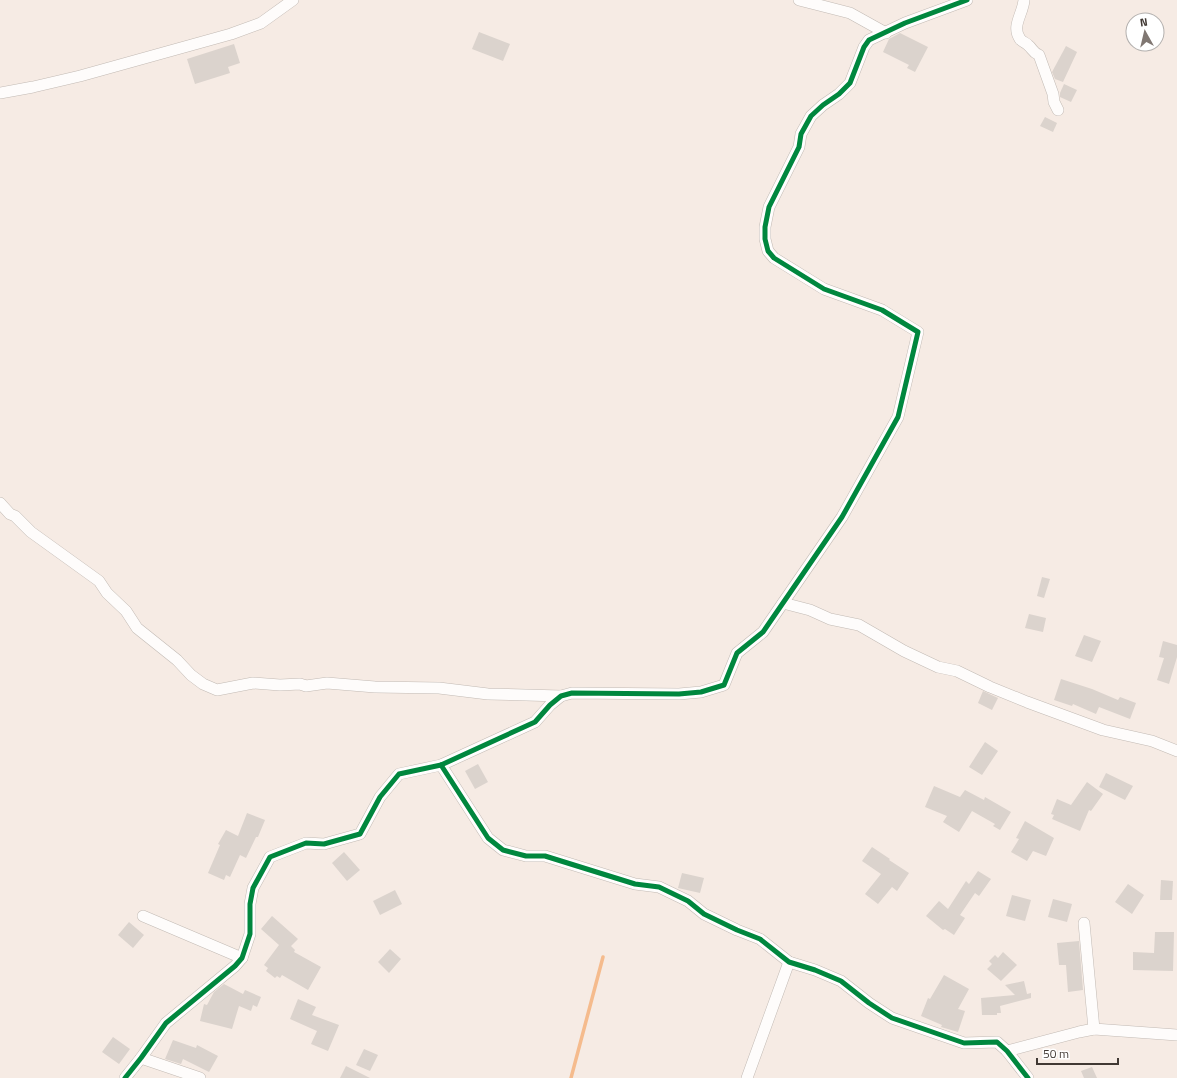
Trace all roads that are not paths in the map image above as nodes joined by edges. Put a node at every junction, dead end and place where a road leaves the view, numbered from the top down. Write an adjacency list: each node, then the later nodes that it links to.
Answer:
1 (293, 0): 6 (street)
2 (799, 0): 5 (street)
3 (967, 0): 5 (street)
4 (1024, 0): 7 (street)
5 (886, 33): 9 (street)
6 (0, 93)
7 (1058, 110)
8 (0, 503): 10 (street)
9 (783, 603): 10 (street); 11 (street)
10 (561, 696): 12 (street)
11 (1177, 751)
12 (442, 764): 15 (street); 16 (street)
13 (143, 916): 15 (street)
14 (1084, 923): 17 (street)
15 (242, 958): 20 (street)
16 (789, 962): 19 (street); 23 (street)
17 (1094, 1029): 18 (street); 19 (street)
18 (1177, 1035)
19 (1007, 1051): 24 (street)
20 (141, 1058): 21 (street); 22 (street)
21 (125, 1078)
22 (200, 1078)
23 (747, 1078)
24 (1028, 1078)

